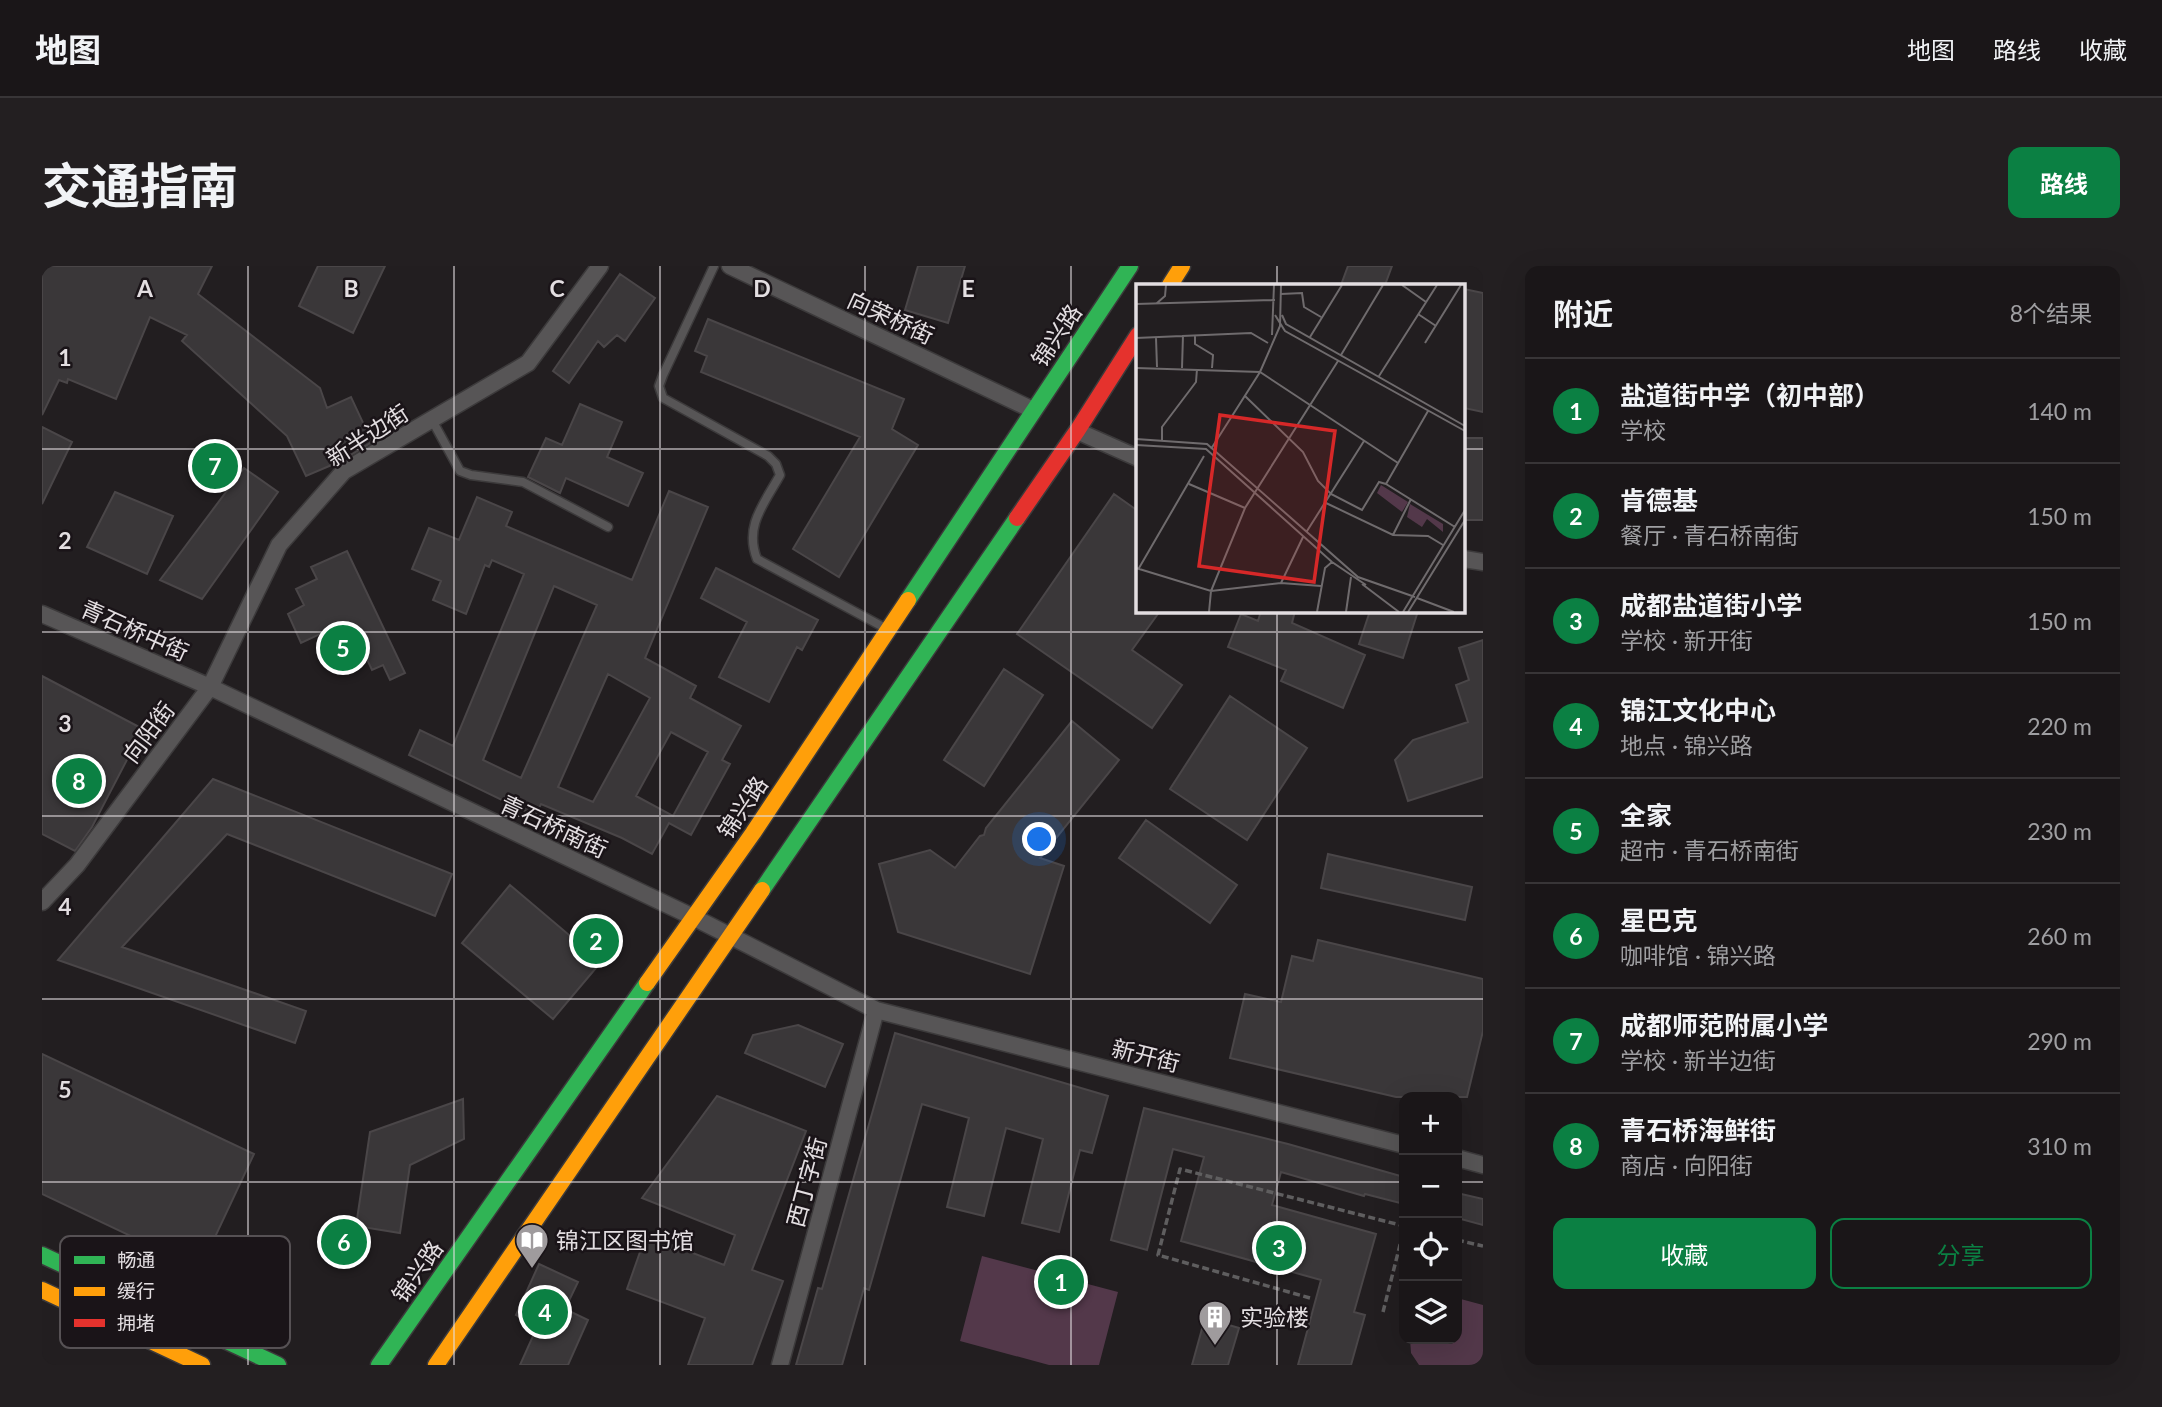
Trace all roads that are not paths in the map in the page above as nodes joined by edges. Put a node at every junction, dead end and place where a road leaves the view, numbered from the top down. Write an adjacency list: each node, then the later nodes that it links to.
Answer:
1 (600, 266): 9 (street, 新半边街)
2 (714, 266): 16 (lane)
3 (730, 266): 8 (street, 向荣桥街)
4 (1130, 266): 8 (main road, 锦兴路)
5 (1182, 266): 6 (main road)
6 (1171, 284)
7 (1136, 338): 10 (main road)
8 (1033, 410): 16 (main road, 锦兴路)
9 (432, 420): 12 (lane); 17 (street, 新半边街)
10 (1077, 431): 11 (street); 20 (main road)
11 (1136, 457)
12 (608, 527)
13 (1465, 559): 14 (street)
14 (1483, 562)
15 (42, 614): 17 (street, 青石桥中街)
16 (887, 629): 19 (main road, 锦兴路)
17 (210, 687): 18 (street, 向阳街); 19 (street, 青石桥南街)
18 (42, 902)
19 (693, 917): 20 (street, 青石桥南街); 33 (main road, 锦兴路)
20 (731, 936): 21 (street, 青石桥南街); 34 (main road)
21 (876, 1010): 22 (street, 新开街); 35 (street, 西丁字街)
22 (1399, 1144)
23 (1462, 1159): 24 (street)
24 (1483, 1165)
25 (42, 1255): 26 (main road)
26 (60, 1263)
27 (42, 1290): 28 (main road)
28 (60, 1298)
29 (166, 1348): 31 (main road)
30 (242, 1348): 32 (main road)
31 (202, 1365)
32 (278, 1365)
33 (379, 1365)
34 (436, 1365)
35 (780, 1365)

